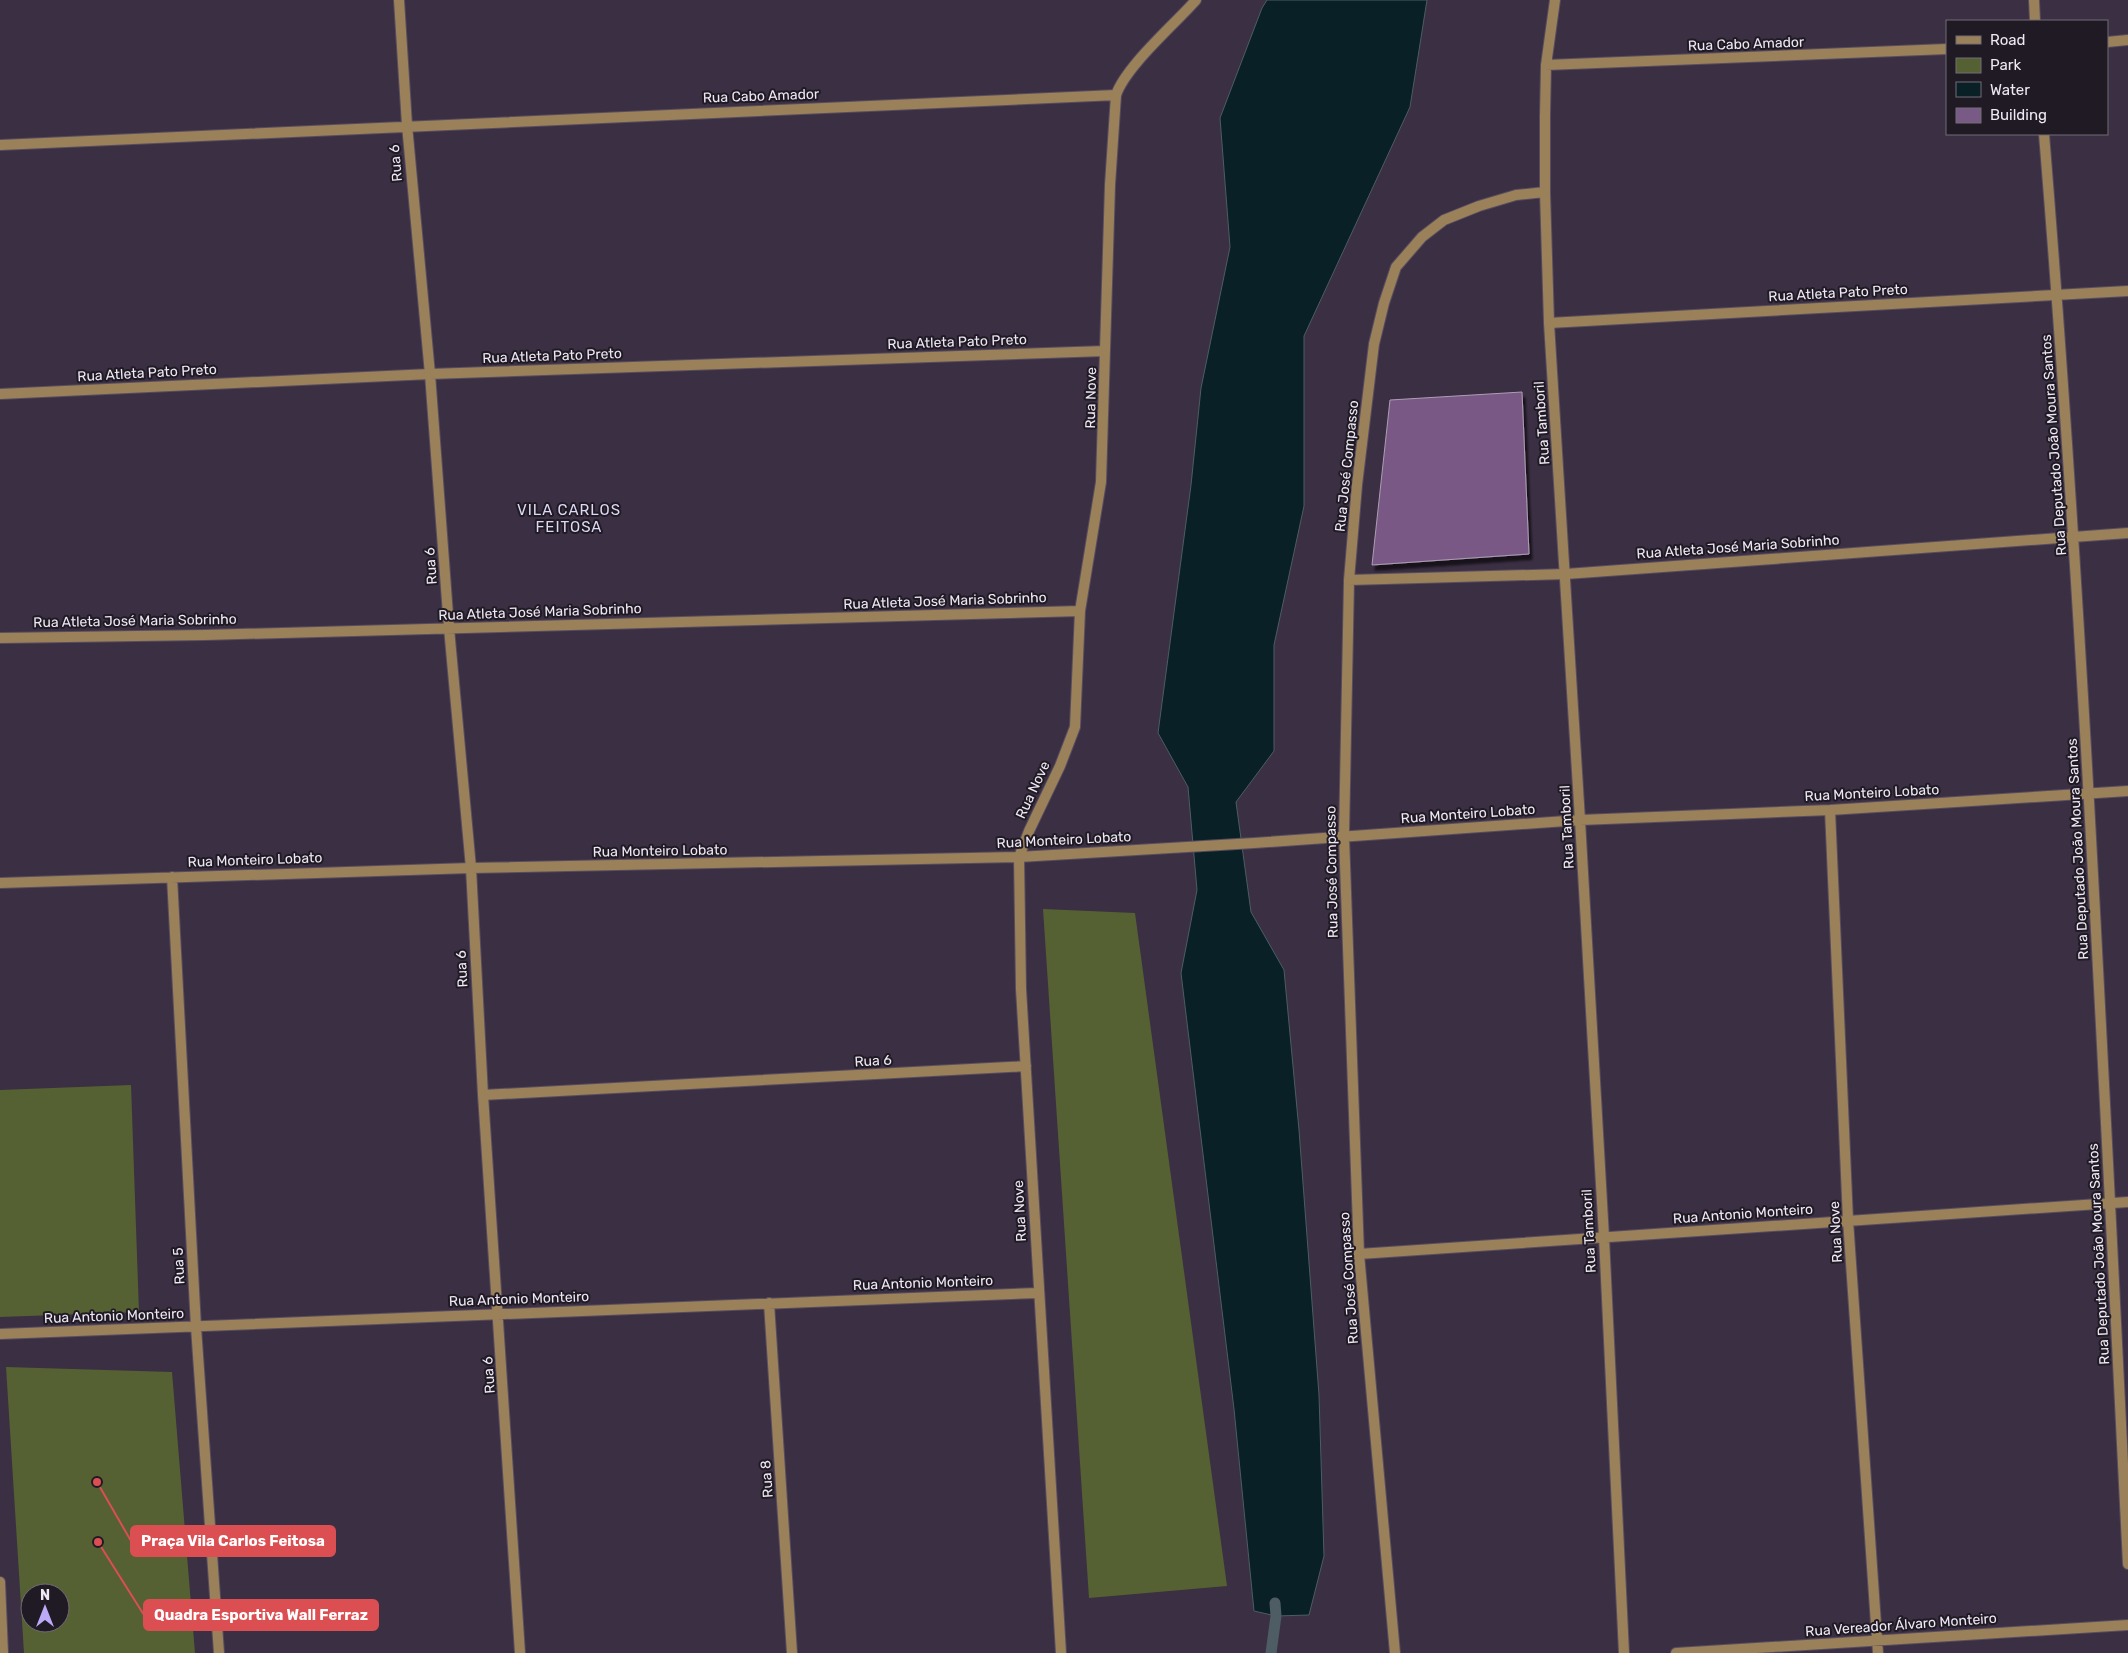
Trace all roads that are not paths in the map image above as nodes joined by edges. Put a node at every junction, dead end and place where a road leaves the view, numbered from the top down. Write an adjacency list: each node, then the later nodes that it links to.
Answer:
1 (399, 0): 11 (street, Rua 6)
2 (1196, 0): 10 (street, Rua Nove)
3 (1555, 0): 9 (street, Rua Tamboril)
4 (2034, 0): 5 (street)
5 (2036, 20)
6 (2128, 40): 7 (street)
7 (2108, 42)
8 (1946, 50): 9 (street, Rua Cabo Amador)
9 (1546, 65): 14 (street, Rua Tamboril)
10 (1116, 94): 11 (street, Rua Cabo Amador); 18 (street, Rua Nove)
11 (407, 125): 13 (street, Rua 6); 19 (street, Rua 6)
12 (2044, 135): 16 (street, Rua Deputado João Moura Santos)
13 (0, 145)
14 (1545, 192): 17 (street, Rua Tamboril); 24 (street, Rua José Compasso)
15 (2128, 291): 16 (street, Rua Atleta Pato Preto)
16 (2057, 295): 17 (street, Rua Atleta Pato Preto); 22 (street, Rua Deputado João Moura Santos)
17 (1549, 322): 23 (street, Rua Tamboril)
18 (1105, 351): 19 (street, Rua Atleta Pato Preto); 25 (street, Rua Nove)
19 (430, 374): 20 (street, Rua Atleta Pato Preto); 26 (street, Rua 6)
20 (0, 394)
21 (2128, 533): 22 (street, Rua Atleta José Maria Sobrinho)
22 (2074, 536): 23 (street, Rua Atleta José Maria Sobrinho); 29 (street, Rua Deputado João Moura Santos)
23 (1566, 574): 24 (street, Rua Atleta José Maria Sobrinho); 31 (street, Rua Tamboril)
24 (1349, 580): 32 (street, Rua José Compasso)
25 (1080, 611): 26 (street, Rua Atleta José Maria Sobrinho); 33 (street, Rua Nove)
26 (449, 628): 27 (street, Rua Atleta José Maria Sobrinho); 34 (street, Rua 6)
27 (0, 638)
28 (2128, 791): 29 (street, Rua Monteiro Lobato)
29 (2090, 793): 30 (street, Rua Monteiro Lobato); 40 (street, Rua Deputado João Moura Santos)
30 (1830, 810): 31 (street, Rua Monteiro Lobato); 41 (street, Rua Nove)
31 (1580, 820): 32 (street, Rua Monteiro Lobato); 42 (street, Rua Tamboril)
32 (1344, 836): 33 (street, Rua Monteiro Lobato); 43 (street, Rua José Compasso)
33 (1019, 857): 34 (street, Rua Monteiro Lobato); 37 (street, Rua Nove)
34 (471, 868): 35 (street, Rua Monteiro Lobato); 38 (street, Rua 6)
35 (172, 876): 36 (street, Rua Monteiro Lobato); 47 (street, Rua 5)
36 (0, 883)
37 (1026, 1066): 38 (street, Rua 6); 44 (street, Rua Nove)
38 (483, 1095): 46 (street, Rua 6)
39 (2128, 1202): 40 (street, Rua Antonio Monteiro)
40 (2110, 1203): 41 (street, Rua Antonio Monteiro); 49 (street, Rua Deputado João Moura Santos)
41 (1848, 1220): 42 (street, Rua Antonio Monteiro); 52 (street, Rua Nove)
42 (1604, 1237): 43 (street, Rua Antonio Monteiro); 59 (street, Rua Tamboril)
43 (1359, 1254): 58 (street, Rua José Compasso)
44 (1038, 1292): 45 (street, Rua Antonio Monteiro); 57 (street, Rua Nove)
45 (769, 1303): 46 (street, Rua Antonio Monteiro); 56 (street, Rua 8)
46 (499, 1314): 47 (street, Rua Antonio Monteiro); 55 (street, Rua 6)
47 (196, 1326): 48 (street, Rua Antonio Monteiro); 54 (street, Rua 5)
48 (0, 1334)
49 (2128, 1564)
50 (0, 1582): 53 (street)
51 (2128, 1625): 52 (street, Rua Vereador Álvaro Monteiro)
52 (1877, 1641): 60 (street, Rua Vereador Álvaro Monteiro); 61 (street, Rua Nove)
53 (3, 1653)
54 (219, 1653)
55 (520, 1653)
56 (792, 1653)
57 (1060, 1653)
58 (1395, 1653)
59 (1624, 1653)
60 (1676, 1653)
61 (1878, 1653)

